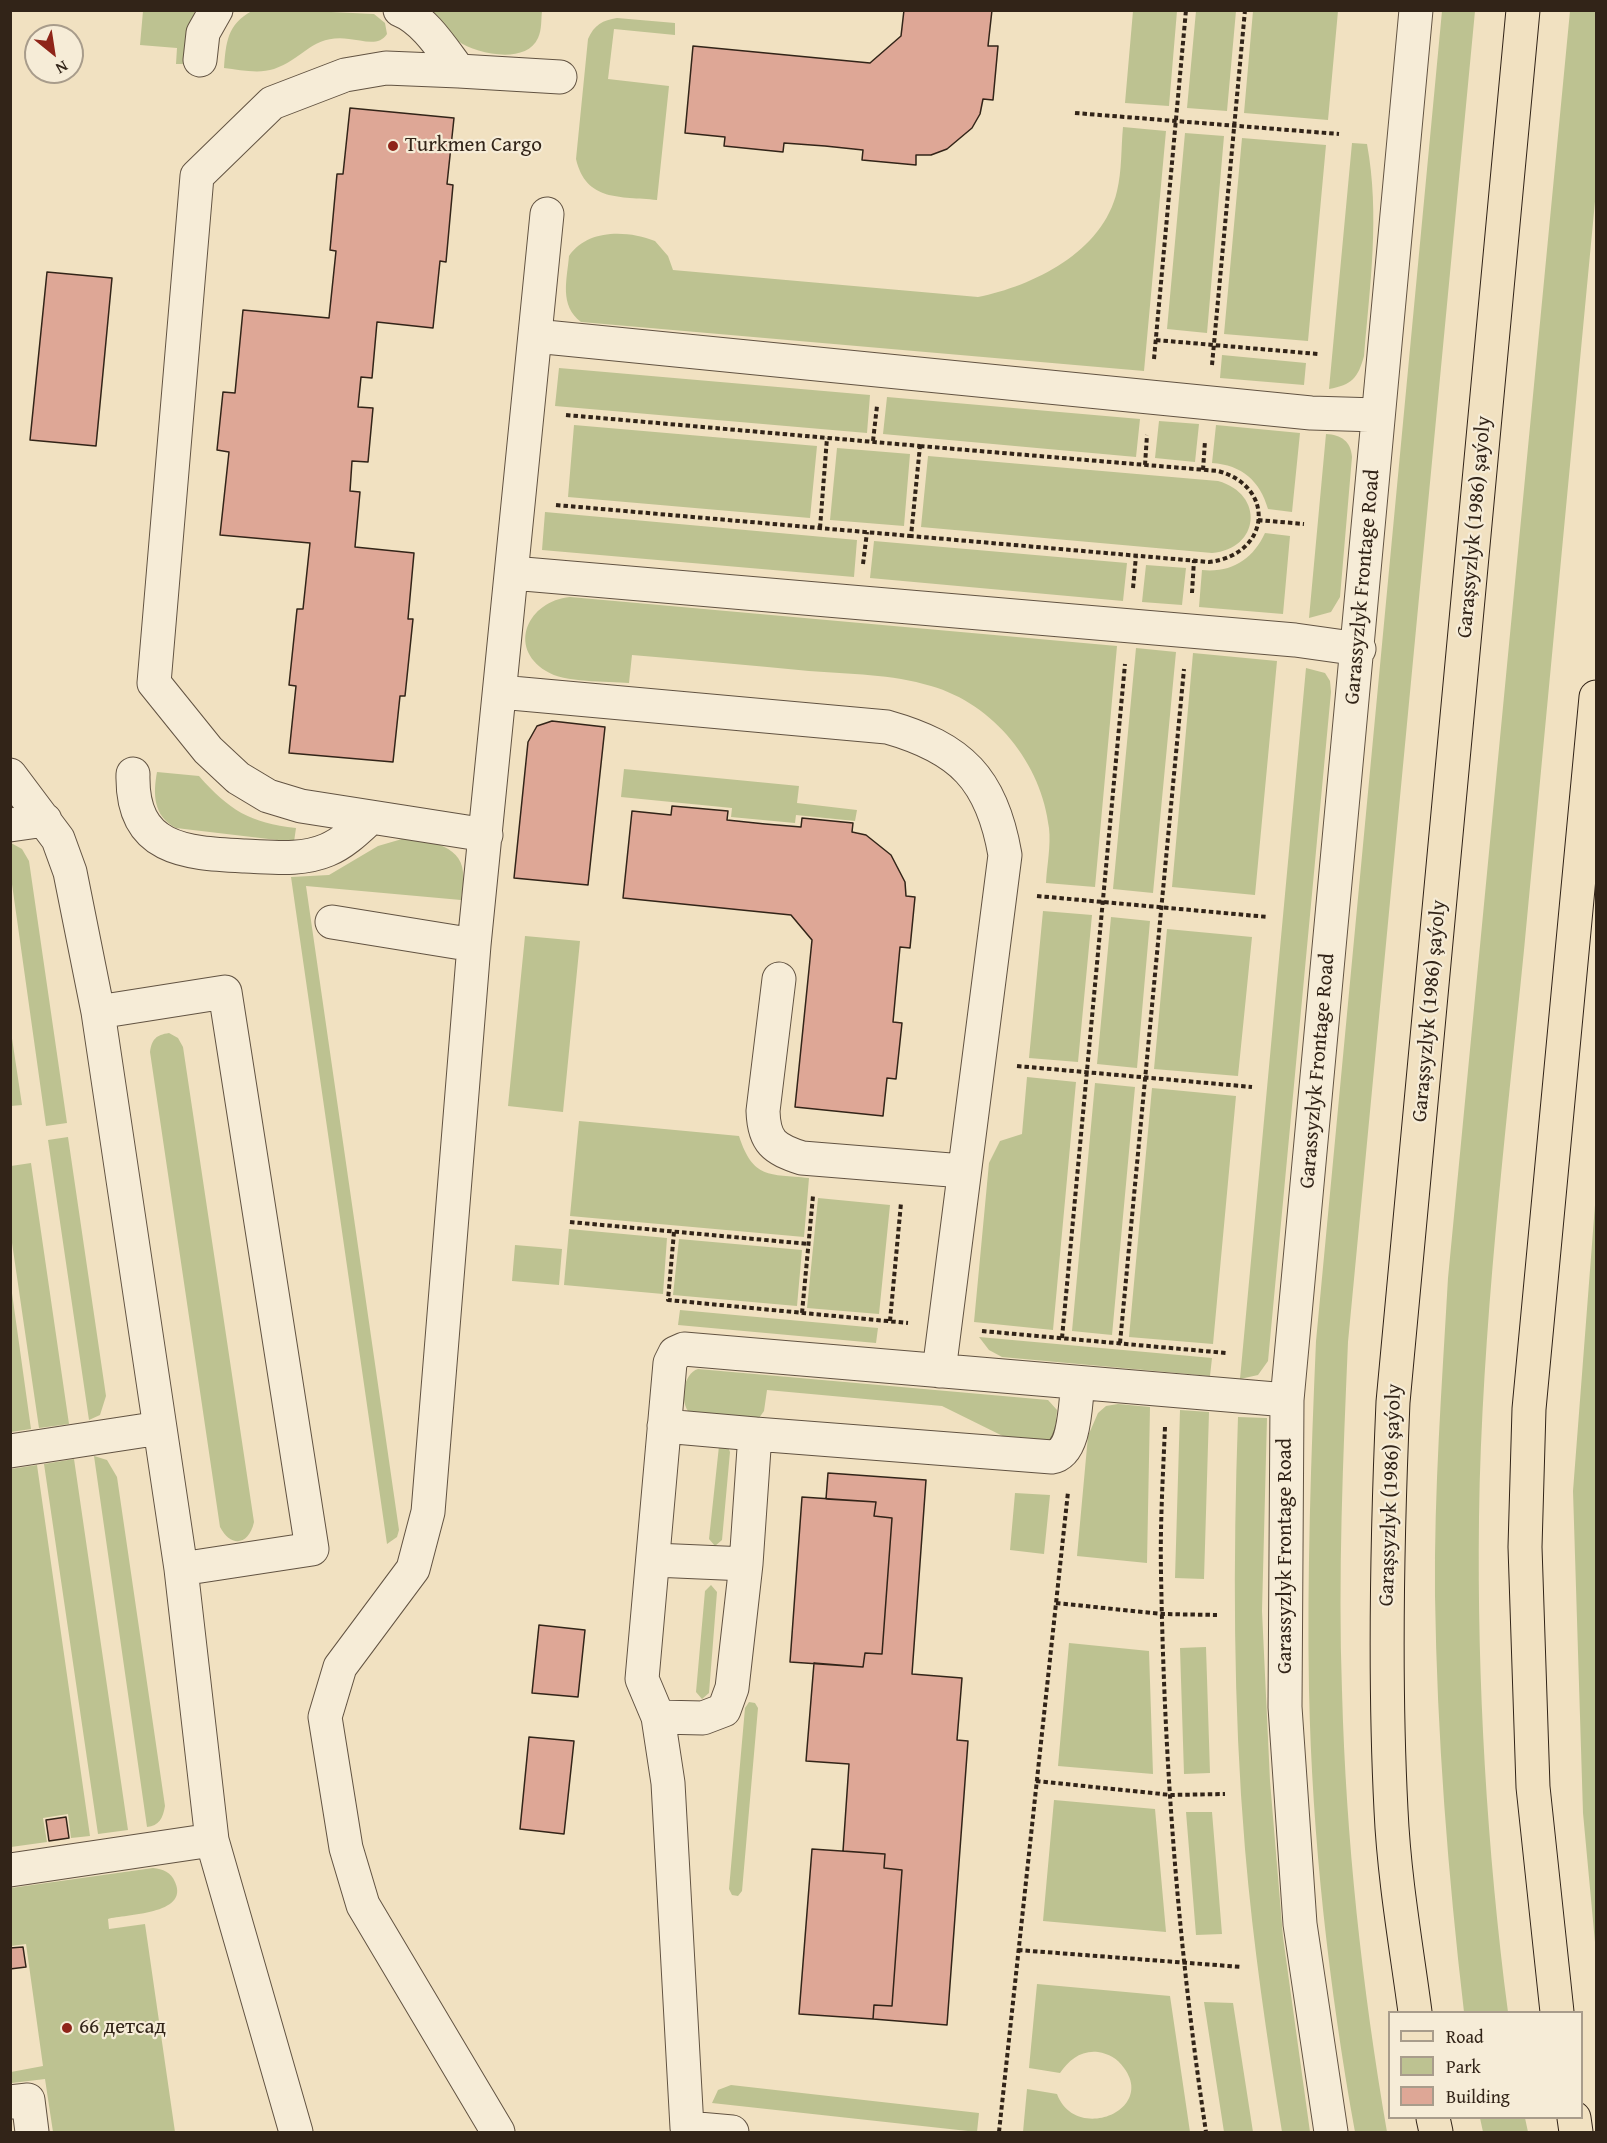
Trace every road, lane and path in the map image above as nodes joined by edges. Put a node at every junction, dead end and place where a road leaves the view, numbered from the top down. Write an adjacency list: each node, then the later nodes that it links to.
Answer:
1 (216, 10): 7 (street)
2 (400, 10): 8 (street)
3 (1186, 10): 11 (path)
4 (1245, 10): 12 (path)
5 (1416, 10): 21 (street, Garassyzlyk Frontage Road)
6 (1523, 10): 89 (main road, Garaşsyzlyk (1986) şaýoly)
7 (200, 60)
8 (459, 70): 9 (street); 40 (street)
9 (560, 77)
10 (1075, 113): 11 (path)
11 (1176, 120): 12 (path); 16 (path)
12 (1234, 124): 13 (path); 17 (path)
13 (1339, 134)
14 (547, 214): 15 (street)
15 (535, 336): 19 (street); 32 (street)
16 (1156, 340): 17 (path); 19 (path)
17 (1214, 345): 18 (path); 20 (path)
18 (1318, 354)
19 (1151, 397): 20 (street); 25 (path)
20 (1209, 403): 21 (street); 26 (path)
21 (1377, 415): 35 (street, Garassyzlyk Frontage Road)
22 (563, 426): 23 (path)
23 (827, 438): 24 (path); 30 (path)
24 (920, 446): 25 (path); 31 (path)
25 (1145, 465): 26 (path)
26 (1203, 470): 28 (path)
27 (556, 494): 30 (path)
28 (1258, 520): 29 (path); 31 (path)
29 (1304, 524)
30 (820, 528): 31 (path)
31 (911, 536)
32 (512, 573): 33 (street); 36 (street)
33 (1129, 626): 34 (street); 45 (path)
34 (1188, 630): 35 (street); 46 (path)
35 (1359, 649): 67 (street, Garassyzlyk Frontage Road)
36 (500, 692): 43 (street); 57 (street)
37 (1596, 697): 90 (main road)
38 (133, 774): 40 (street)
39 (10, 775): 41 (street)
40 (371, 817): 43 (street)
41 (45, 820): 42 (street); 51 (street)
42 (10, 825)
43 (486, 835): 49 (street)
44 (1047, 897): 45 (path)
45 (1103, 902): 46 (path); 53 (path)
46 (1162, 907): 47 (path); 54 (path)
47 (1268, 917)
48 (332, 922): 49 (street)
49 (474, 945): 95 (street)
50 (779, 979): 56 (street)
51 (98, 1012): 70 (street); 76 (street)
52 (1028, 1066): 53 (path)
53 (1086, 1072): 54 (path); 63 (path)
54 (1146, 1077): 55 (path); 64 (path)
55 (1252, 1087)
56 (816, 1159): 57 (street); 60 (path)
57 (963, 1170): 65 (street)
58 (902, 1198): 62 (path)
59 (570, 1222): 60 (path)
60 (808, 1244): 61 (path)
61 (802, 1313)
62 (890, 1321)
63 (1062, 1338)
64 (1120, 1343)
65 (939, 1371): 66 (street); 69 (street)
66 (1078, 1383): 67 (street); 71 (street)
67 (1287, 1400): 99 (street, Garassyzlyk Frontage Road)
68 (1165, 1419): 78 (path)
69 (664, 1426): 71 (street); 74 (street)
70 (160, 1428): 72 (street); 76 (street)
71 (755, 1434): 75 (street)
72 (10, 1450)
73 (1069, 1487): 77 (path)
74 (654, 1560): 75 (street); 80 (street)
75 (746, 1564): 80 (street)
76 (181, 1569): 84 (street)
77 (1056, 1603): 78 (path); 81 (path)
78 (1162, 1614): 79 (path); 83 (path)
79 (1216, 1616)
80 (658, 1717): 92 (street)
81 (1036, 1781): 83 (path); 86 (path)
82 (1225, 1794): 83 (path)
83 (1171, 1795): 87 (path)
84 (212, 1840): 85 (street); 94 (street)
85 (10, 1870)
86 (1018, 1950): 87 (path); 97 (path)
87 (1185, 1962): 88 (path); 98 (path)
88 (1242, 1967)
89 (1415, 2011)
90 (1557, 2011)
91 (10, 2102): 93 (street)
92 (682, 2130): 96 (street)
93 (32, 2133)
94 (296, 2133)
95 (498, 2133)
96 (732, 2133)
97 (999, 2133)
98 (1206, 2133)
99 (1331, 2133)

